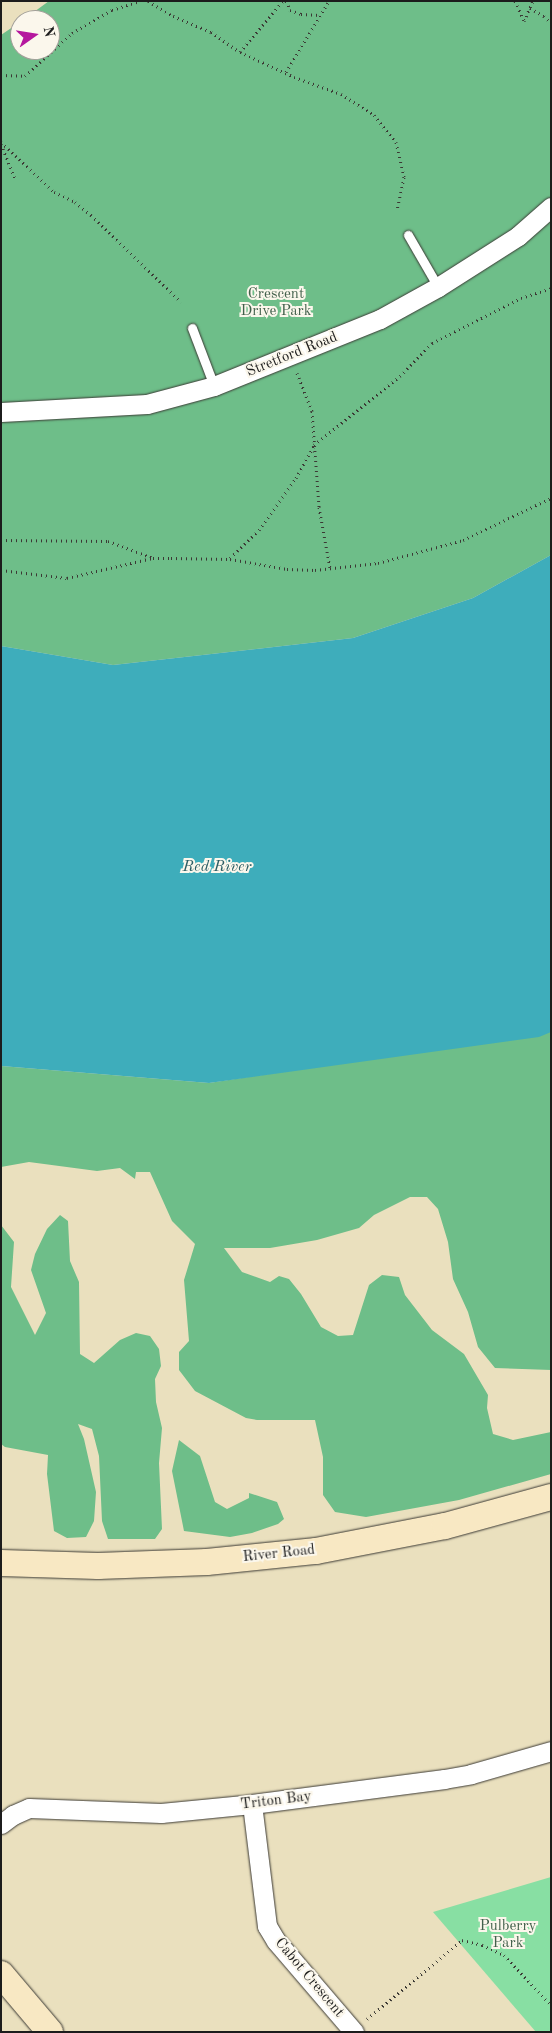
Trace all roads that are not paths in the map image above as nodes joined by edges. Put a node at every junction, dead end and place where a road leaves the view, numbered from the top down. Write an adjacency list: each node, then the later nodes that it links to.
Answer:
1 (551, 207): 3 (street, Stretford Road)
2 (408, 235): 3 (lane)
3 (438, 287): 5 (street, Stretford Road)
4 (192, 328): 5 (lane)
5 (214, 386): 6 (street, Stretford Road)
6 (1, 412)
7 (551, 1497): 8 (street, River Road)
8 (1, 1563)
9 (551, 1751): 10 (street, Triton Bay)
10 (252, 1804): 11 (street, Triton Bay); 13 (street, Cabot Crescent)
11 (1, 1824)
12 (1, 1974): 14 (street)
13 (354, 2031)
14 (50, 2032)

